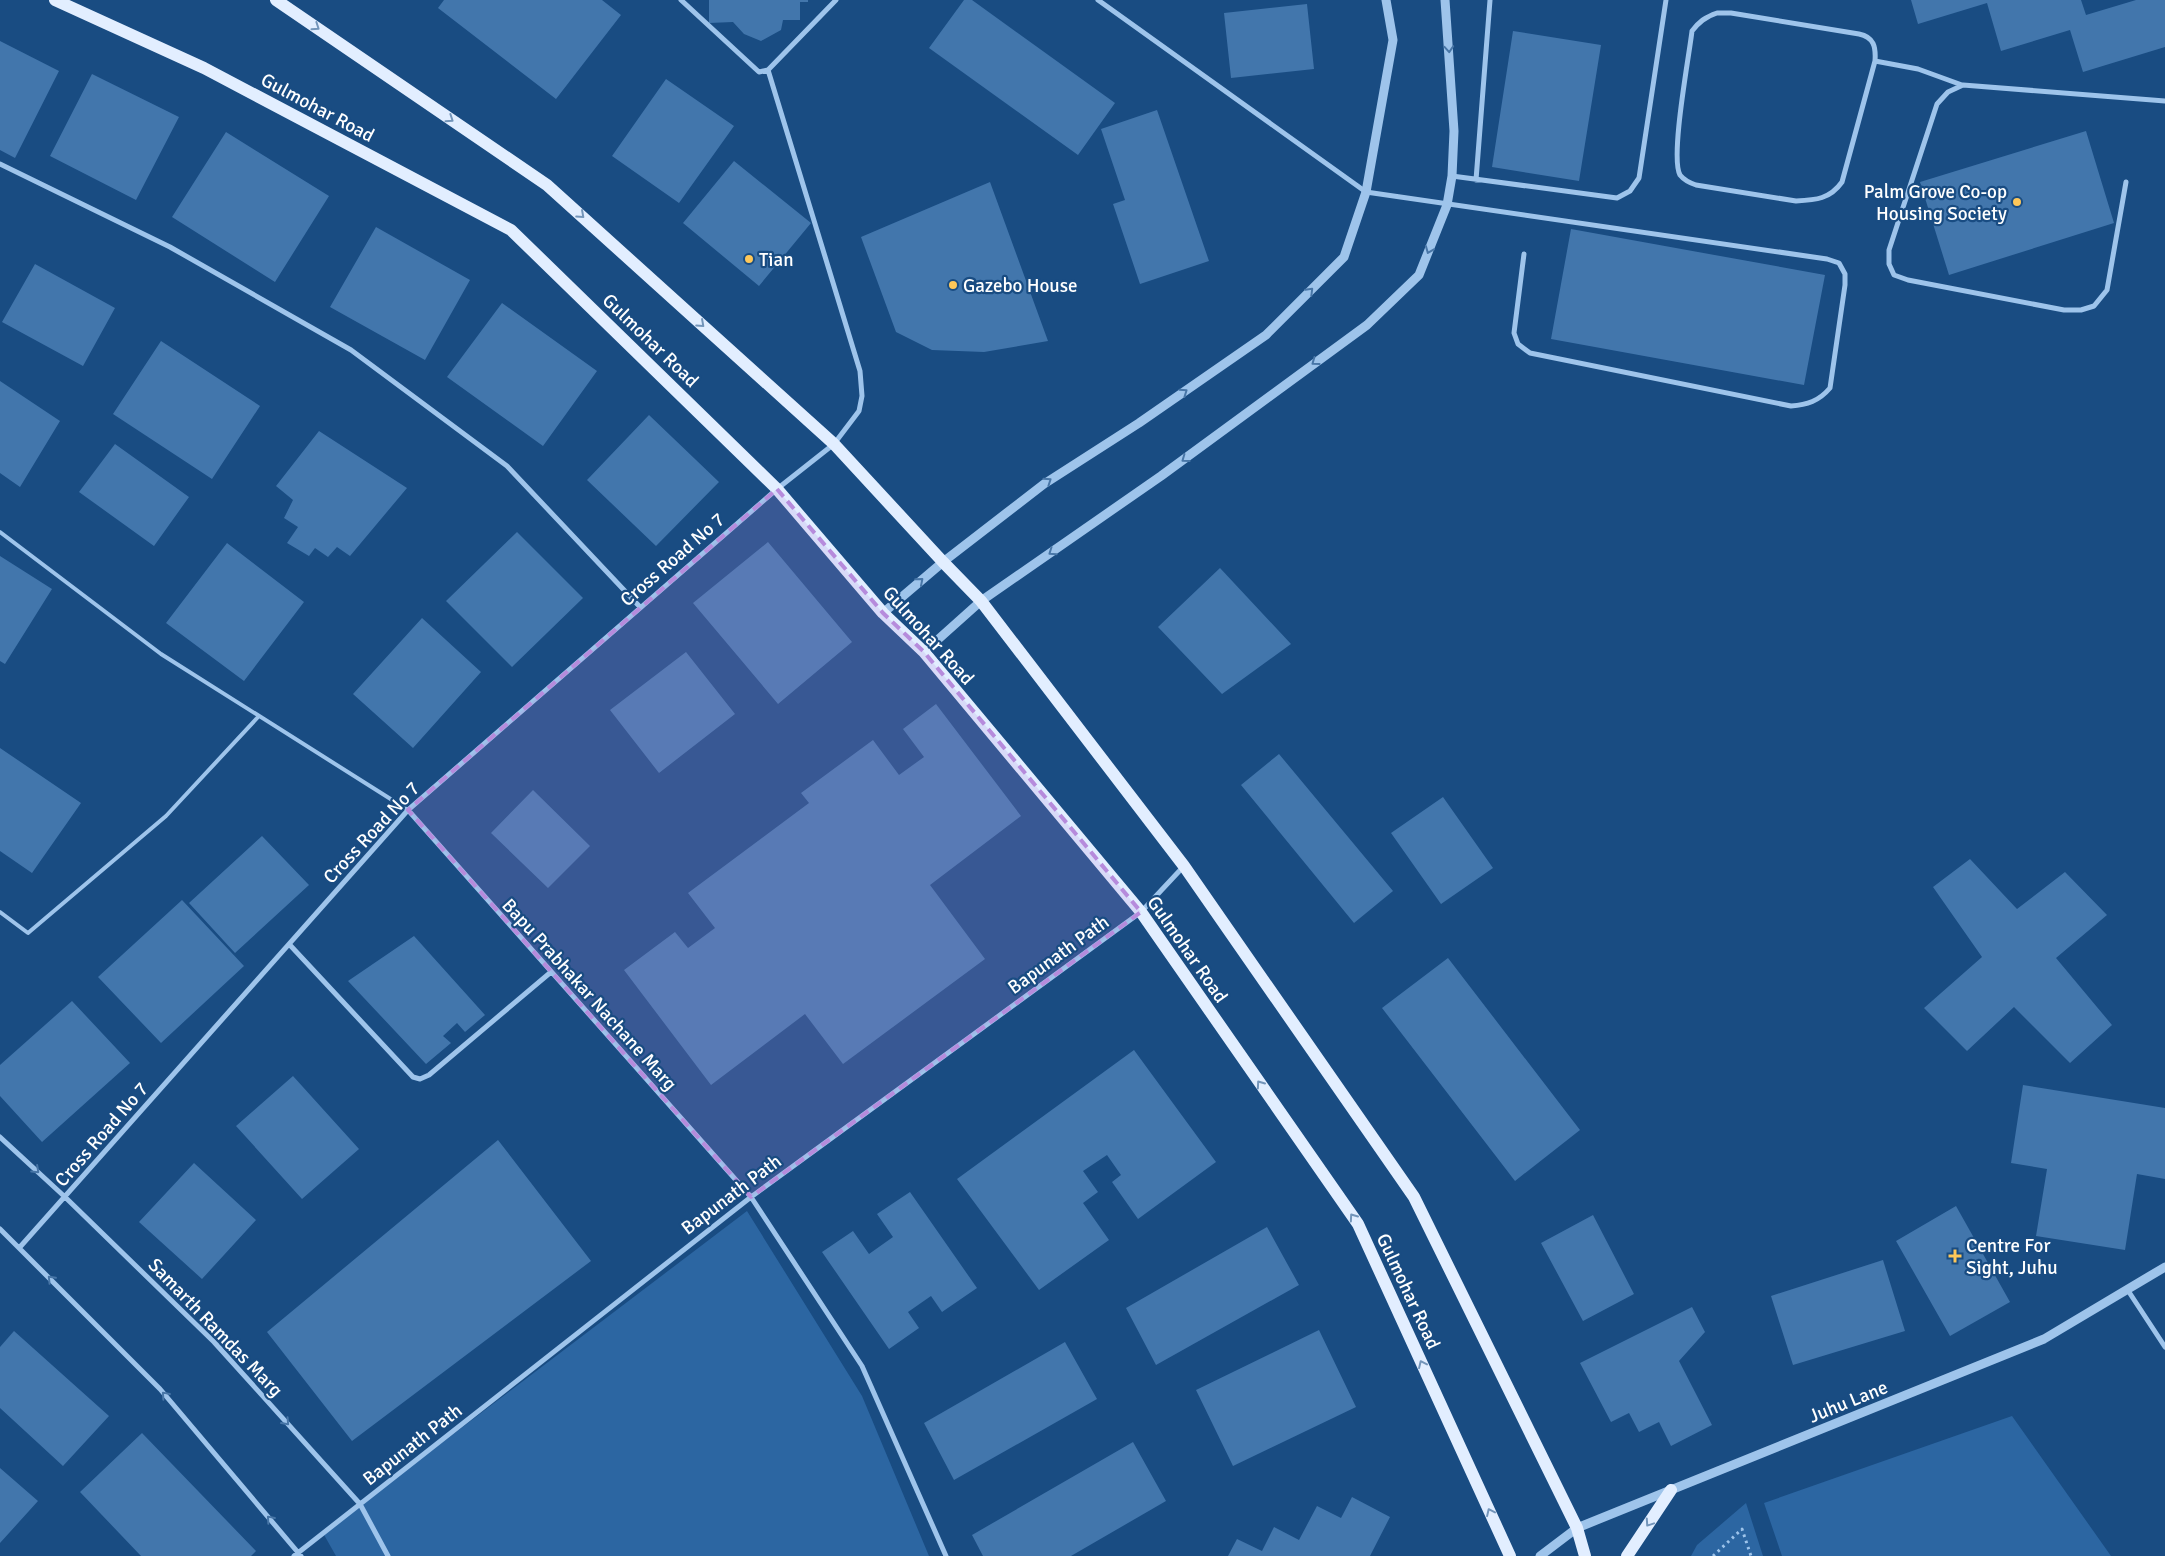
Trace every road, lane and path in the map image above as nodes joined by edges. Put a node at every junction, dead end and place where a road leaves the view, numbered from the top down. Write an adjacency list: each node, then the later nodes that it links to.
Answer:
1 (54, 0): 22 (main road, Gulmohar Road)
2 (276, 0): 21 (main road, one-way to 21)
3 (680, 0): 11 (street)
4 (836, 0): 11 (street)
5 (1098, 0): 18 (street)
6 (1386, 0): 18 (street)
7 (1445, 0): 15 (street, one-way to 15)
8 (1490, 0): 16 (street)
9 (1666, 0): 16 (street)
10 (1875, 61): 10 (street); 12 (street)
11 (768, 70): 21 (street, Cross Road No 7)
12 (1963, 86): 13 (street); 17 (street)
13 (2165, 101)
14 (0, 164): 26 (street)
15 (1452, 176): 16 (street); 19 (street)
16 (1476, 180)
17 (2126, 182)
18 (1366, 192): 19 (street); 24 (street, one-way to 18)
19 (1447, 205): 20 (street); 25 (street, one-way to 25)
20 (1524, 254)
21 (834, 444): 22 (street, Cross Road No 7); 24 (main road)
22 (777, 489): 26 (street, Cross Road No 7); 27 (main road, Gulmohar Road)
23 (0, 532): 29 (lane)
24 (943, 562): 25 (main road); 27 (street, one-way to 24)
25 (981, 601): 28 (street); 31 (main road)
26 (640, 607): 30 (street, Cross Road No 7)
27 (883, 613): 28 (main road, Gulmohar Road)
28 (924, 652): 33 (main road, Gulmohar Road)
29 (259, 716): 30 (lane); 32 (lane)
30 (408, 810): 34 (street, Cross Road No 7); 35 (street, Bapu Prabhakar Nachane Marg)
31 (1184, 866): 33 (street, Bapunath Path); 46 (main road)
32 (0, 912)
33 (1141, 912): 37 (street, Bapunath Path); 50 (main road, Gulmohar Road, one-way to 33)
34 (289, 944): 35 (street); 38 (street, Cross Road No 7)
35 (550, 972): 37 (street, Bapu Prabhakar Nachane Marg)
36 (0, 1137): 38 (street, Samarth Ramdas Marg, one-way to 38)
37 (751, 1196): 45 (street, Bapunath Path); 49 (street, Bapu Prabhakar Nachane Marg)
38 (65, 1197): 40 (street, Cross Road No 7); 45 (street, Samarth Ramdas Marg, one-way to 45)
39 (0, 1229): 40 (street)
40 (20, 1247): 47 (street, one-way to 40)
41 (2165, 1267): 42 (street, Juhu Lane)
42 (2127, 1289): 43 (street); 44 (street, Juhu Lane)
43 (2165, 1347)
44 (1671, 1490): 46 (street, Juhu Lane); 53 (main road, one-way to 53)
45 (360, 1504): 47 (street, Bapunath Path); 48 (street, Samarth Ramdas Marg)
46 (1577, 1528): 51 (street, Juhu Lane); 52 (main road)
47 (298, 1555)
48 (388, 1556)
49 (946, 1556)
50 (1510, 1556)
51 (1540, 1556)
52 (1585, 1556)
53 (1627, 1556)
54 (1713, 1556): 55 (path)
55 (1750, 1556)

